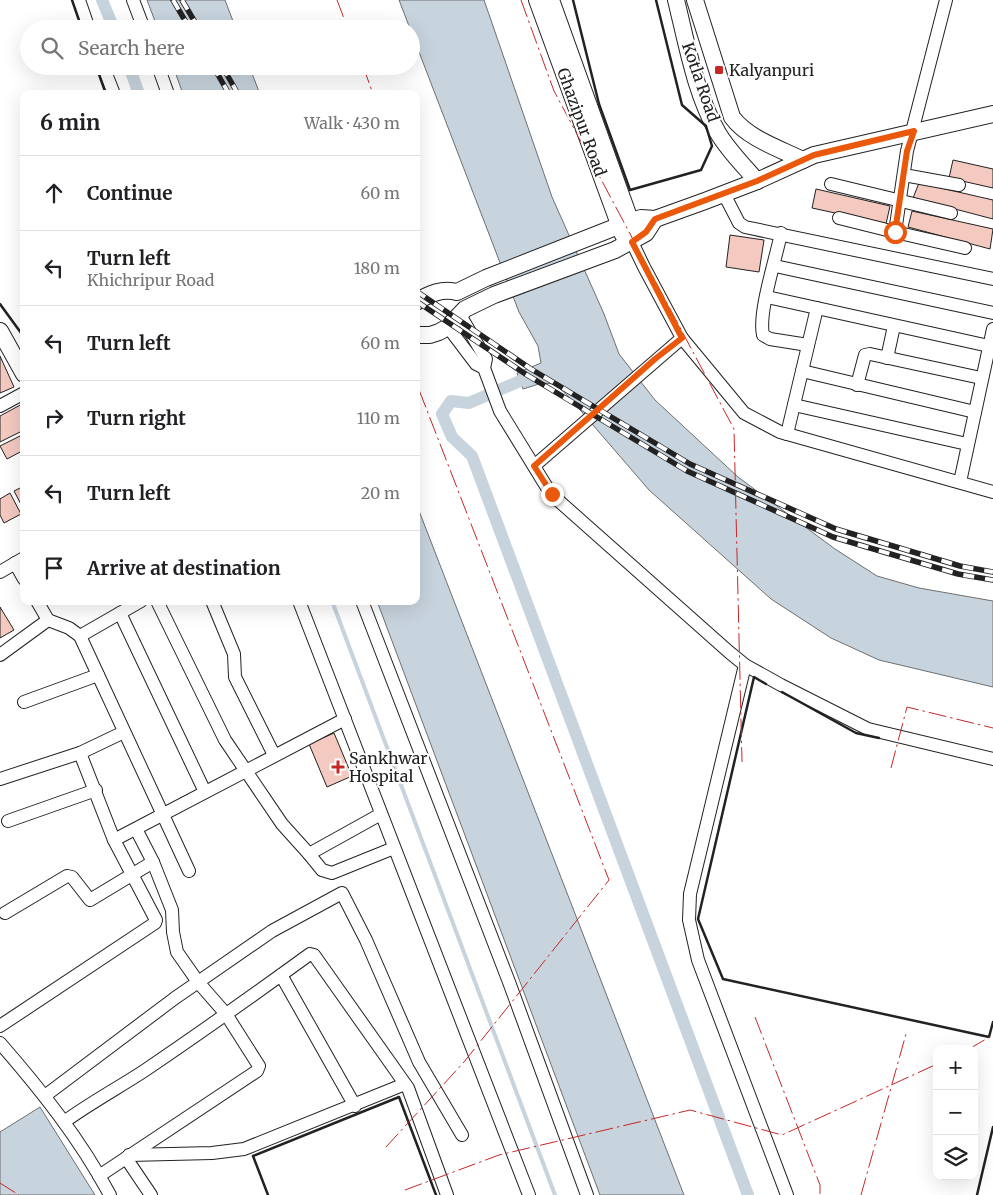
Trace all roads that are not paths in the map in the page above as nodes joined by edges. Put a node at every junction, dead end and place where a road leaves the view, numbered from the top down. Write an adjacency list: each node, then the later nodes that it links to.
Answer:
1 (79, 0): 8 (street)
2 (133, 0): 9 (street)
3 (536, 0): 28 (main road, Ghazipur Road)
4 (551, 0): 28 (main road, Ghazipur Road)
5 (676, 0): 17 (main road, Kotla Road)
6 (695, 0): 15 (main road, Kotla Road)
7 (946, 0): 16 (street)
8 (86, 20)
9 (141, 20)
10 (107, 75): 12 (street)
11 (161, 75): 13 (street)
12 (113, 90)
13 (167, 90)
14 (993, 114): 16 (main road)
15 (737, 124): 17 (main road); 18 (main road, Kotla Road)
16 (914, 131): 18 (main road); 19 (street)
17 (718, 133): 20 (main road, Kotla Road)
18 (803, 160): 20 (main road)
19 (904, 174): 22 (street); 24 (street)
20 (757, 181): 23 (main road)
21 (831, 184): 24 (street)
22 (959, 185)
23 (724, 194): 27 (main road); 30 (street)
24 (901, 201): 25 (street); 29 (street)
25 (951, 212)
26 (839, 218): 29 (street)
27 (655, 219): 28 (main road); 31 (main road)
28 (619, 226): 31 (main road, Ghazipur Road); 35 (main road)
29 (895, 232): 32 (street)
30 (781, 233): 33 (street); 34 (street)
31 (628, 244): 40 (main road); 45 (street)
32 (965, 248)
33 (775, 266): 36 (street); 39 (street)
34 (993, 279)
35 (457, 292): 37 (main road); 40 (main road)
36 (767, 297): 38 (street); 46 (street)
37 (420, 300)
38 (817, 308): 41 (street); 46 (street)
39 (993, 313)
40 (458, 317): 44 (main road); 59 (street)
41 (894, 326): 47 (street); 48 (street)
42 (993, 329): 47 (street)
43 (0, 331): 49 (main road)
44 (420, 335)
45 (682, 338): 57 (street); 59 (street)
46 (808, 345): 50 (street)
47 (989, 346): 51 (street)
48 (887, 358): 51 (street); 52 (street)
49 (20, 367)
50 (802, 371): 52 (street); 54 (street)
51 (981, 378): 56 (street)
52 (857, 384): 56 (street)
53 (20, 395): 55 (street)
54 (794, 405): 57 (street); 58 (street)
55 (0, 406)
56 (974, 412): 58 (street)
57 (787, 434): 60 (street)
58 (967, 444): 60 (street)
59 (534, 466): 74 (street)
60 (960, 482): 61 (street)
61 (993, 492)
62 (19, 560): 63 (street)
63 (0, 572)
64 (39, 605): 71 (street)
65 (134, 605): 70 (street)
66 (159, 605): 82 (street)
67 (214, 605): 80 (street)
68 (301, 605): 77 (street)
69 (364, 605): 115 (street)
70 (120, 613): 72 (street); 85 (street)
71 (48, 620): 72 (street); 73 (street)
72 (80, 636): 75 (street)
73 (0, 655)
74 (745, 665): 81 (street); 116 (street)
75 (98, 675): 76 (street); 78 (street)
76 (24, 702)
77 (344, 719): 80 (street); 86 (street)
78 (124, 732): 79 (street); 87 (street)
79 (80, 753): 83 (street); 84 (street)
80 (274, 755): 82 (street)
81 (993, 760)
82 (244, 770): 85 (street); 92 (street)
83 (0, 780)
84 (96, 790): 88 (street); 90 (street)
85 (205, 792): 87 (street)
86 (381, 814): 91 (street); 92 (street)
87 (163, 816): 89 (street); 94 (street)
88 (8, 821)
89 (136, 829): 90 (street); 93 (street)
90 (114, 840): 96 (street)
91 (394, 848): 95 (street); 114 (street)
92 (309, 854): 95 (street)
93 (153, 862): 96 (street); 100 (street)
94 (189, 871)
95 (332, 873): 97 (street)
96 (131, 874): 98 (street); 102 (street)
97 (342, 893): 100 (street); 108 (street)
98 (2, 913)
99 (281, 975): 101 (street); 104 (street); 106 (street)
100 (198, 982): 101 (street); 105 (street)
101 (226, 1014): 107 (street); 109 (street)
102 (0, 1026)
103 (0, 1042): 105 (street)
104 (405, 1084): 106 (street); 113 (street)
105 (46, 1095): 107 (street)
106 (355, 1106): 109 (street)
107 (64, 1122): 110 (street)
108 (462, 1135)
109 (128, 1156): 110 (street); 112 (street)
110 (100, 1176): 111 (street)
111 (110, 1195)
112 (151, 1195)
113 (447, 1195)
114 (529, 1195)
115 (587, 1195)
116 (787, 1195)

